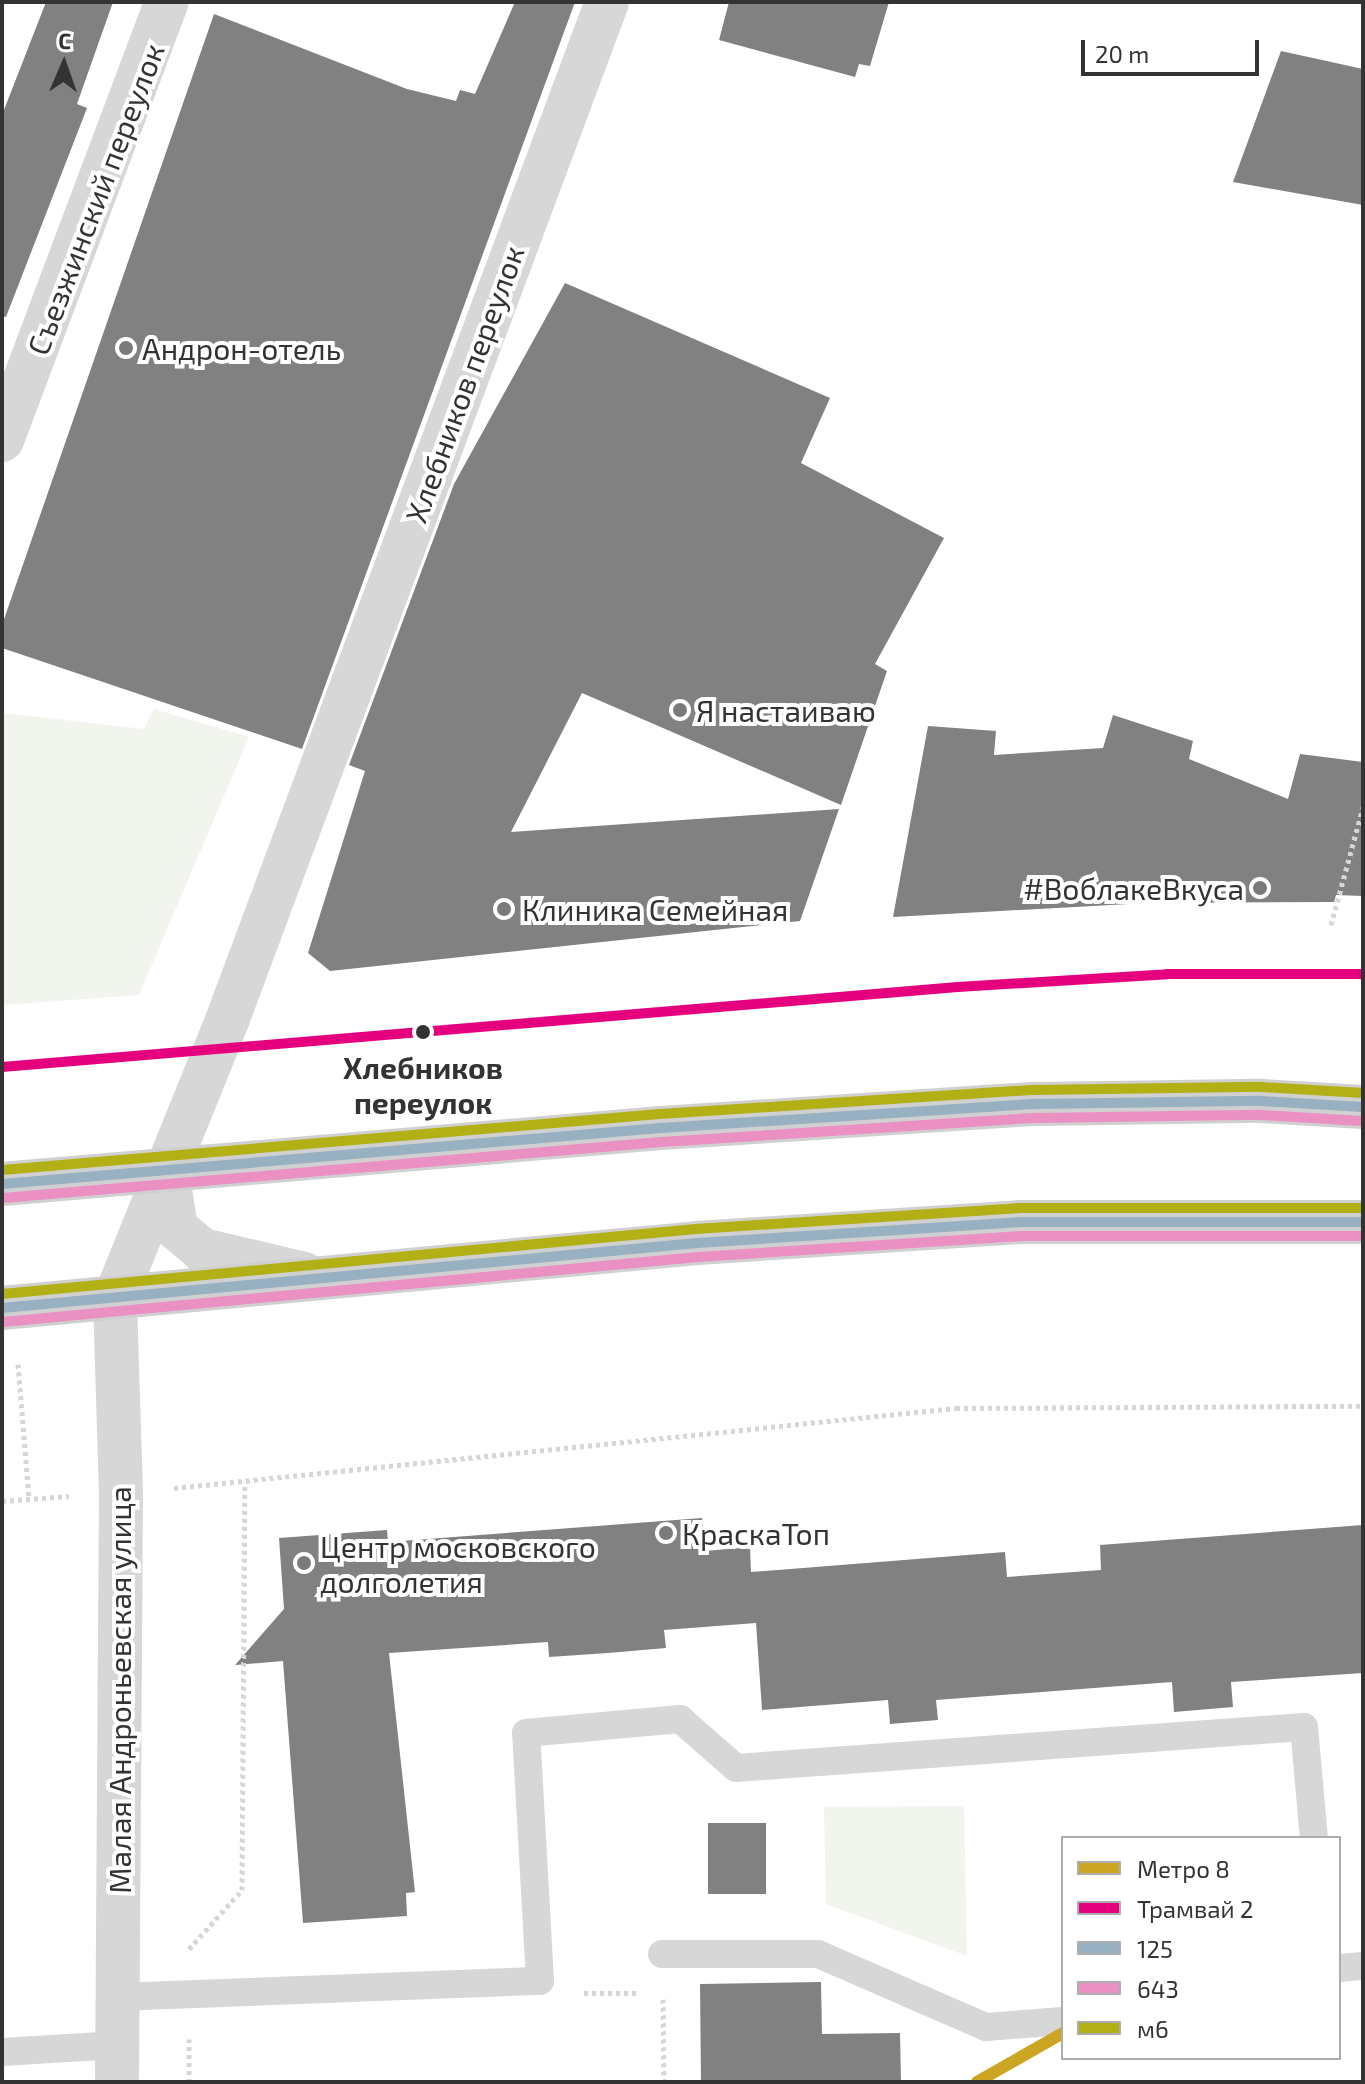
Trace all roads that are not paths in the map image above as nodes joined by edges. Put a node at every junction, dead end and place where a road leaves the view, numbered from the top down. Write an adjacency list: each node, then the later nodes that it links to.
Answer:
1 (167, 2): 3 (street, Съезжинский переулок)
2 (607, 2): 5 (street, Хлебников переулок)
3 (2, 440)
4 (1363, 1107): 5 (main road)
5 (167, 1170): 6 (main road); 8 (street, Хлебников переулок); 9 (street, Хлебников переулок)
6 (2, 1184)
7 (1363, 1222): 8 (main road)
8 (334, 1279): 9 (main road)
9 (115, 1298): 10 (main road); 15 (street, Малая Андроньевская улица)
10 (2, 1308)
11 (1314, 1836): 15 (lane)
12 (662, 1954): 16 (lane)
13 (1363, 1966): 14 (lane)
14 (1341, 1968)
15 (117, 1997): 18 (street, Малая Андроньевская улица)
16 (1061, 2021)
17 (2, 2052): 18 (lane)
18 (117, 2064)

